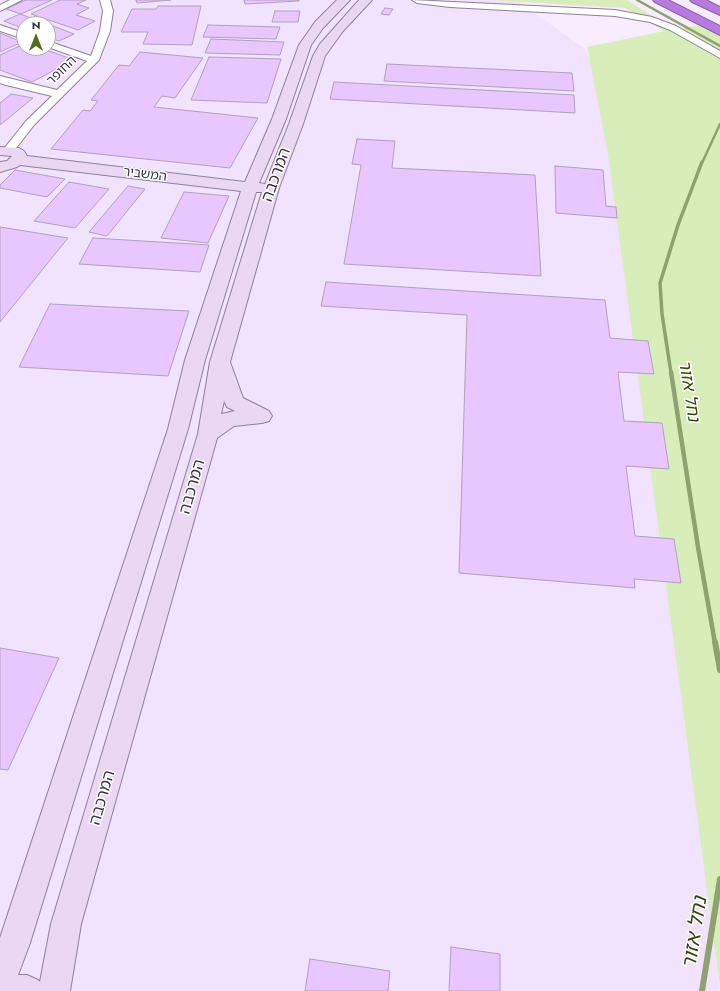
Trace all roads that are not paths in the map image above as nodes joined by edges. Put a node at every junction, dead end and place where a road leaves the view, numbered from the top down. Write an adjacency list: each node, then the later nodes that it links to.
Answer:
1 (17, 0): 11 (street)
2 (105, 0): 19 (street, החופר)
3 (343, 0): 24 (street, המרכבה)
4 (366, 0): 24 (street, המרכבה)
5 (417, 0): 10 (street)
6 (445, 0): 10 (street)
7 (659, 0): 15 (highway)
8 (677, 0): 13 (highway)
9 (696, 0): 12 (highway)
10 (477, 5): 18 (street)
11 (0, 8)
12 (720, 11)
13 (720, 21)
14 (0, 28): 16 (street)
15 (720, 31)
16 (16, 33)
17 (56, 47): 19 (street)
18 (720, 55)
19 (94, 60): 21 (street, החופר)
20 (0, 79): 21 (street)
21 (58, 94): 22 (street, החופר)
22 (9, 154): 23 (street); 24 (street, המשביר)
23 (0, 167)
24 (260, 188): 25 (street, המרכבה); 27 (street, המרכבה)
25 (220, 362): 26 (street, המרכבה); 26 (street)
26 (208, 434): 30 (street, המרכבה)
27 (0, 979)
28 (10, 991): 29 (street)
29 (27, 991)
30 (54, 991)

